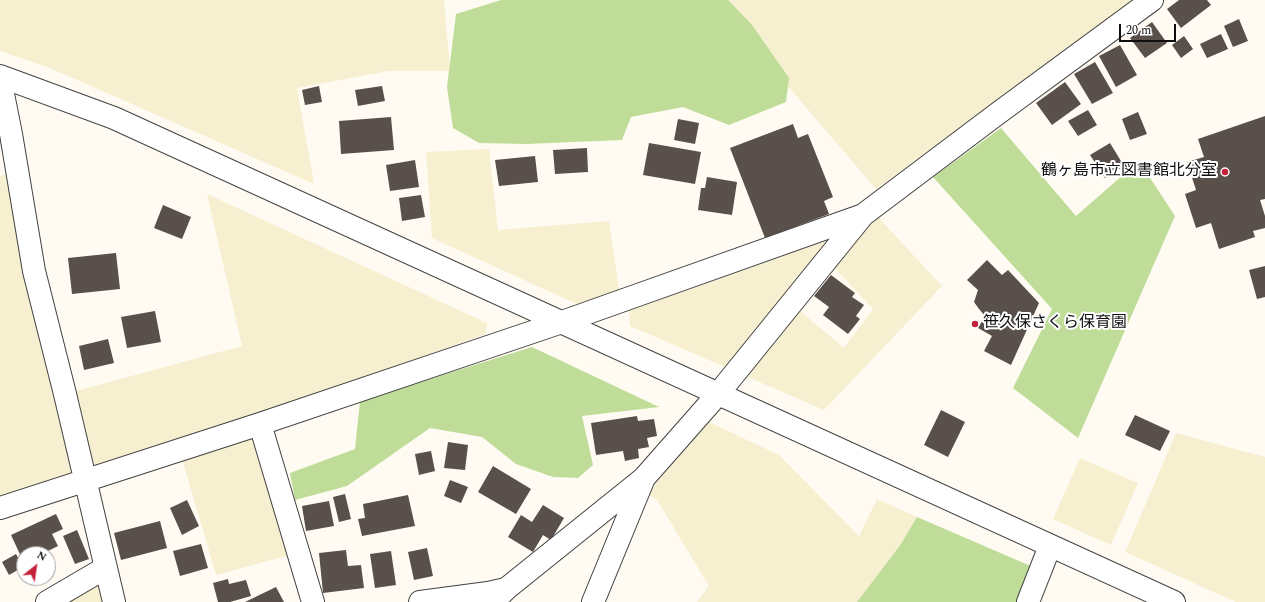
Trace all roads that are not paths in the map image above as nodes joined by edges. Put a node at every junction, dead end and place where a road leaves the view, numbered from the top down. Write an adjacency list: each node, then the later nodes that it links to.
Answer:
1 (1152, 0): 4 (street)
2 (0, 78): 3 (street); 5 (street)
3 (2, 102): 9 (street)
4 (863, 215): 5 (street); 6 (street)
5 (562, 322): 6 (street); 7 (street)
6 (718, 394): 8 (street); 11 (street)
7 (260, 424): 9 (street); 16 (street)
8 (644, 478): 13 (street); 18 (street)
9 (85, 480): 10 (street); 12 (street)
10 (0, 508)
11 (1050, 546): 19 (street); 20 (street)
12 (105, 568): 14 (street); 15 (street)
13 (500, 596): 17 (street)
14 (47, 602)
15 (114, 602)
16 (313, 602)
17 (420, 602)
18 (593, 602)
19 (1028, 602)
20 (1174, 602)

